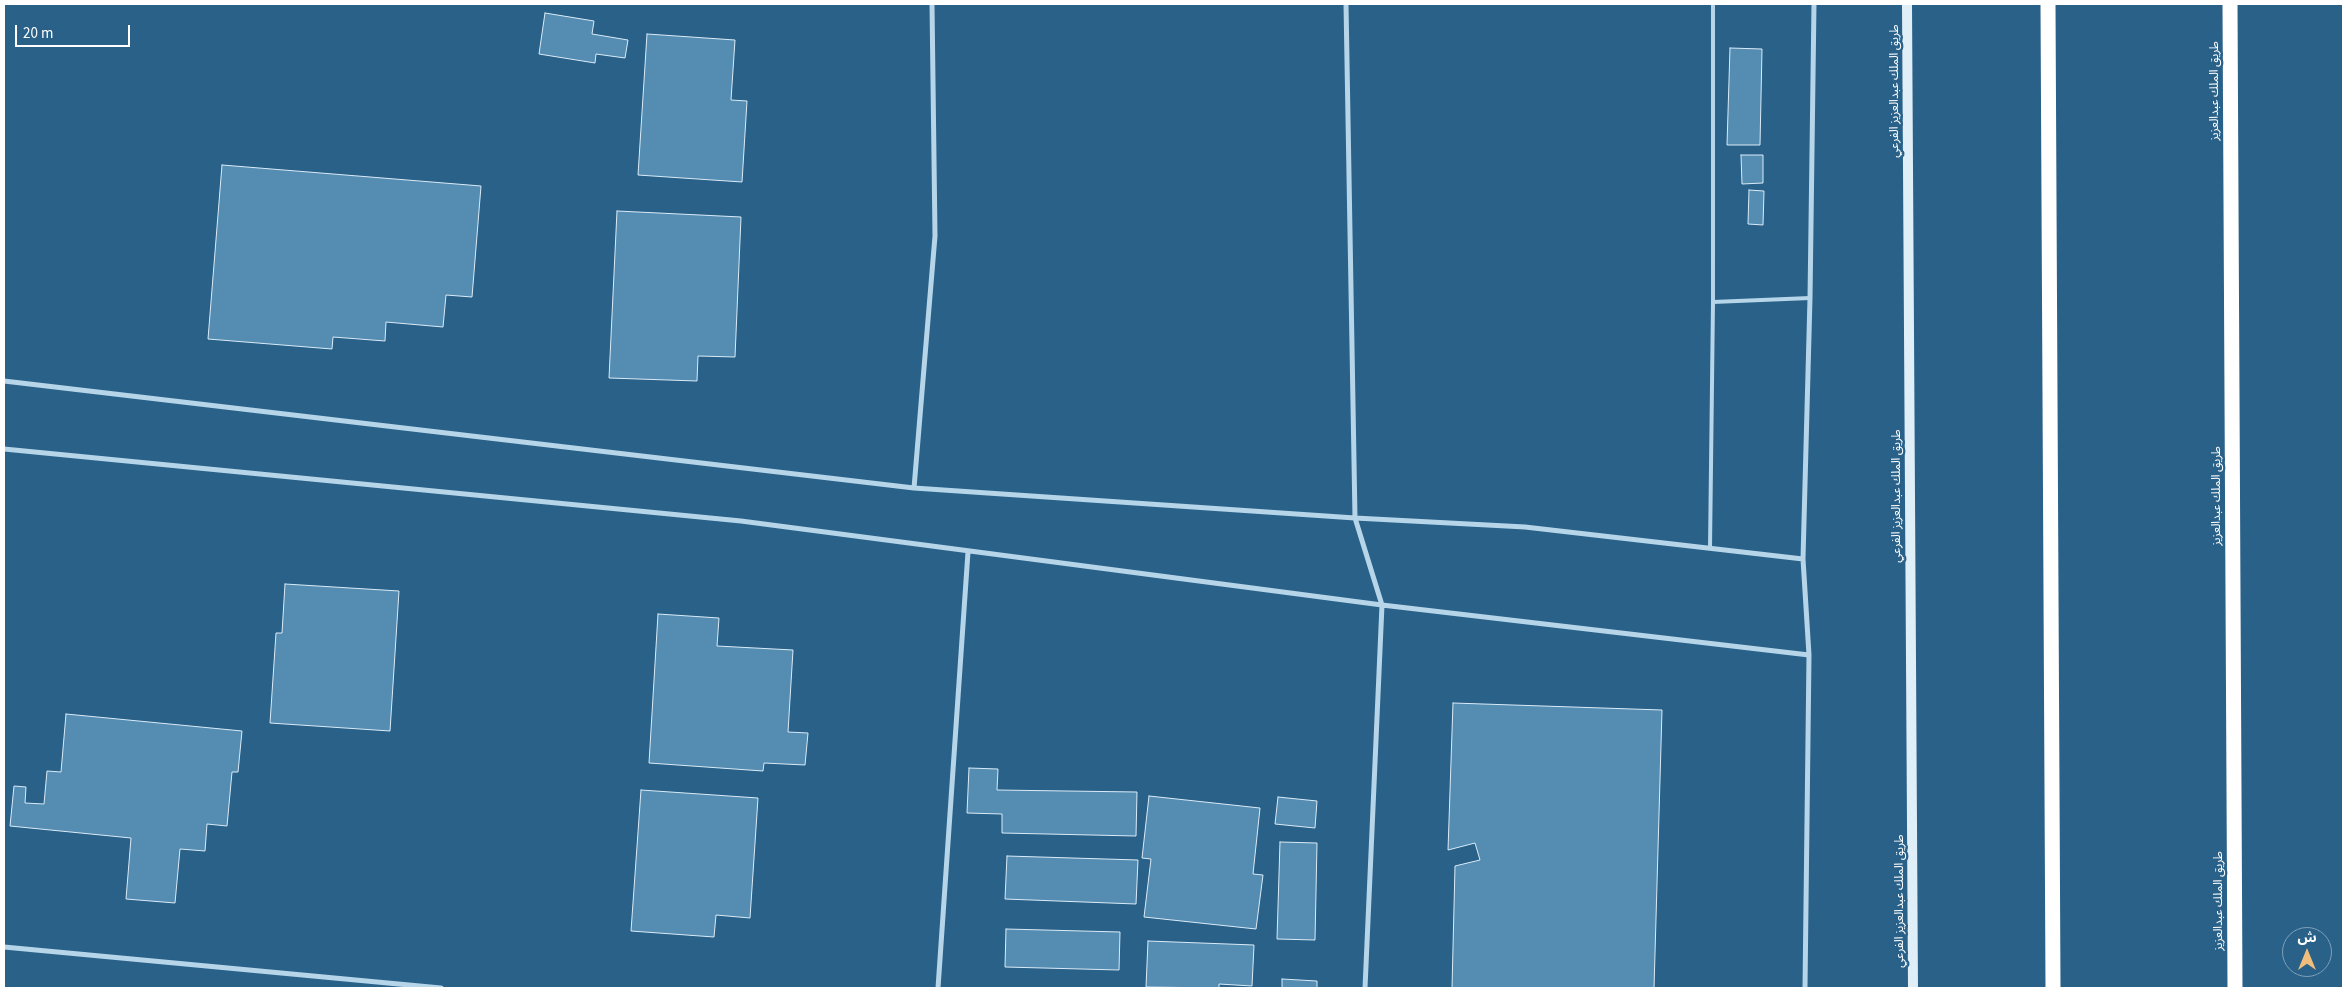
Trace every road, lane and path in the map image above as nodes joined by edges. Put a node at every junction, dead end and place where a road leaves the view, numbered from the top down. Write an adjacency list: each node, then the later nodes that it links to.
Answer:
1 (932, 4): 12 (street)
2 (1346, 4): 13 (street)
3 (1712, 4): 9 (lane)
4 (1814, 4): 8 (street)
5 (1907, 4): 24 (main road, طريق الملك عبدالعزيز الفرعي)
6 (2048, 4): 25 (highway)
7 (2230, 4): 26 (highway, طريق الملك عبدالعزيز)
8 (1810, 298): 9 (lane); 16 (street)
9 (1713, 302): 14 (lane)
10 (4, 381): 12 (street)
11 (4, 449): 15 (street)
12 (914, 488): 13 (street)
13 (1356, 518): 14 (street); 17 (street)
14 (1710, 548): 16 (street)
15 (968, 552): 17 (street); 21 (street)
16 (1804, 559): 18 (street)
17 (1382, 605): 18 (street); 22 (street)
18 (1809, 655): 23 (street)
19 (4, 946): 20 (street)
20 (441, 988)
21 (938, 988)
22 (1365, 988)
23 (1805, 988)
24 (1913, 988)
25 (2053, 988)
26 (2235, 988)

